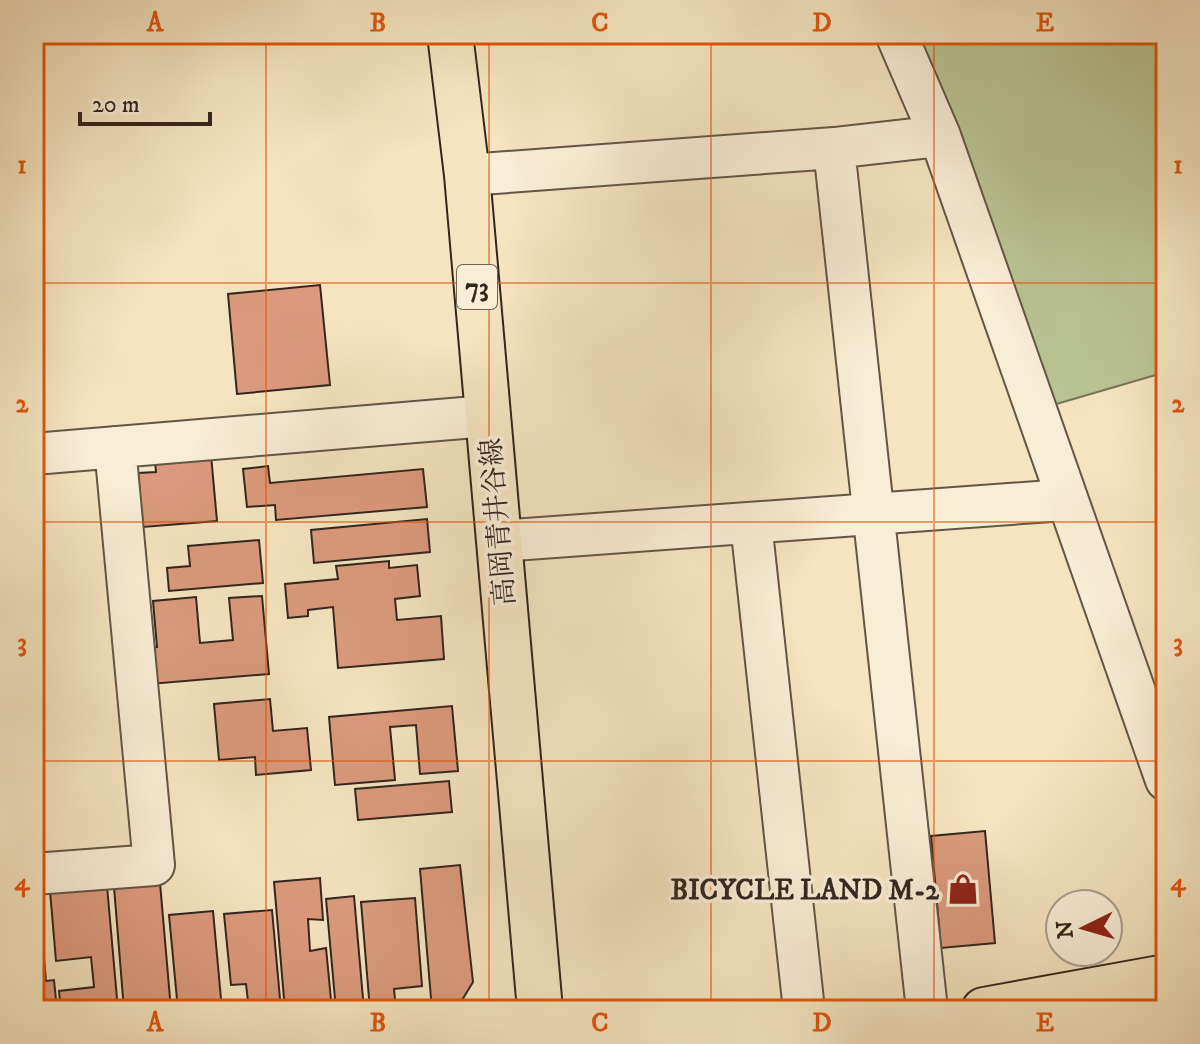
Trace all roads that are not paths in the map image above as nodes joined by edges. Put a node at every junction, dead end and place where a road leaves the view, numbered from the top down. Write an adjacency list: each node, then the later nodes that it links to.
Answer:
1 (450, 34): 5 (main road, 高岡青井谷線 / 73)
2 (896, 34): 3 (street)
3 (940, 136): 4 (street); 9 (street)
4 (834, 148): 5 (street); 10 (street)
5 (467, 175): 6 (main road, 高岡青井谷線 / 73)
6 (487, 416): 7 (street); 12 (main road, 高岡青井谷線 / 73)
7 (115, 447): 8 (street); 14 (street)
8 (34, 454)
9 (1065, 500): 10 (street); 13 (street)
10 (874, 515): 11 (street); 18 (street)
11 (751, 523): 12 (street); 17 (street)
12 (499, 541): 16 (main road, 高岡青井谷線 / 73)
13 (1166, 780)
14 (34, 874)
15 (1159, 989): 19 (main road)
16 (540, 1010)
17 (804, 1010)
18 (927, 1010)
19 (984, 1010)

